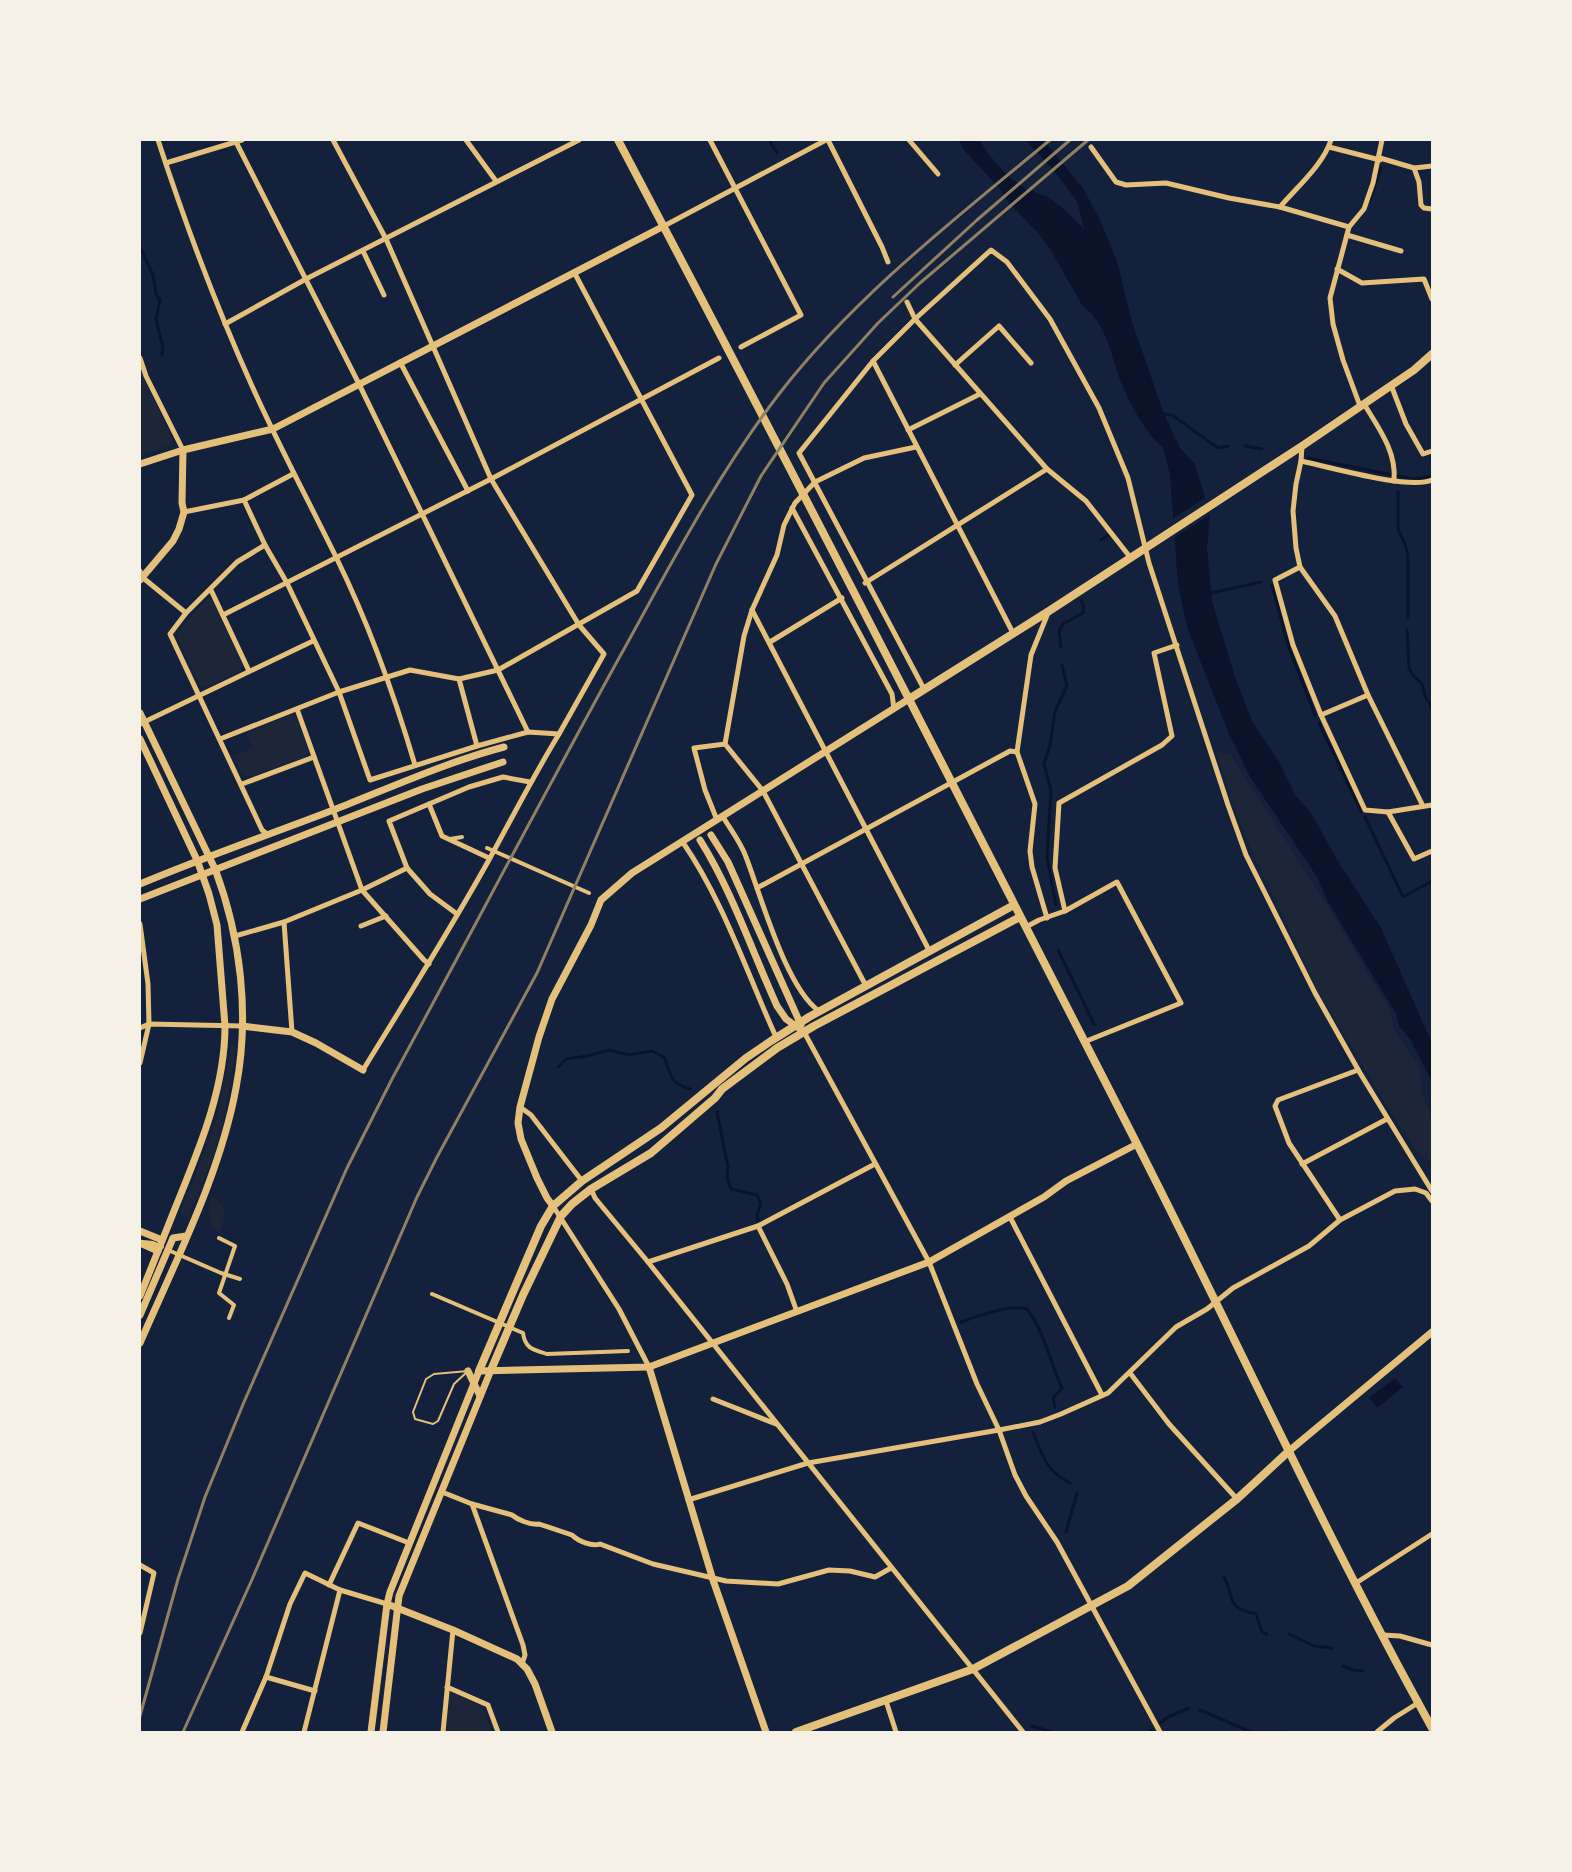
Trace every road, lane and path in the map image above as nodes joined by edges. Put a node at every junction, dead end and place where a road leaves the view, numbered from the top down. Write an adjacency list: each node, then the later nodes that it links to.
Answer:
1 (158, 140): 15 (street)
2 (238, 140): 15 (street); 32 (street)
3 (333, 140): 26 (street)
4 (466, 140): 19 (street)
5 (579, 140): 19 (street)
6 (618, 140): 23 (main road)
7 (710, 140): 20 (street)
8 (827, 140): 20 (street); 29 (street)
9 (909, 140): 18 (street)
10 (1331, 140): 13 (street)
11 (1382, 140): 14 (street)
12 (1091, 147): 21 (street)
13 (1329, 147): 14 (street); 21 (street)
14 (1380, 159): 17 (street); 24 (street)
15 (166, 163): 37 (street)
16 (1432, 166): 17 (street)
17 (1414, 168): 22 (street)
18 (938, 174)
19 (496, 181): 26 (street)
20 (736, 188): 23 (street); 39 (street)
21 (1280, 207): 24 (street)
22 (1432, 209)
23 (664, 226): 31 (street); 99 (main road)
24 (1349, 227): 25 (street)
25 (1347, 236): 27 (street); 30 (street)
26 (386, 239): 28 (street); 38 (street)
27 (1401, 250)
28 (363, 251): 32 (street); 33 (street)
29 (888, 262)
30 (1337, 269): 34 (street); 51 (street)
31 (574, 272): 38 (street); 50 (street)
32 (306, 279): 37 (street); 47 (street)
33 (384, 295)
34 (1432, 299)
35 (907, 302): 36 (street)
36 (915, 319): 43 (street); 46 (street); 73 (street)
37 (225, 324): 52 (street)
38 (433, 344): 44 (street); 63 (street)
39 (741, 347)
40 (1432, 354): 48 (main road)
41 (140, 358): 56 (street)
42 (719, 358): 50 (street)
43 (873, 361): 53 (street); 65 (street)
44 (400, 362): 47 (street); 66 (street)
45 (1031, 363): 46 (street)
46 (955, 365): 49 (street)
47 (359, 384): 52 (street); 70 (street)
48 (1391, 385): 51 (main road); 57 (street)
49 (980, 394): 53 (street); 60 (street)
50 (641, 399): 63 (street); 86 (street)
51 (1362, 405): 54 (main road); 62 (street)
52 (273, 429): 56 (street); 61 (street)
53 (908, 430): 55 (street)
54 (1302, 446): 58 (street); 73 (main road)
55 (916, 447): 65 (street); 71 (street)
56 (183, 450): 59 (street); 69 (street)
57 (1432, 451)
58 (1301, 461): 62 (street); 76 (street)
59 (140, 464)
60 (1047, 469): 71 (street); 74 (street)
61 (293, 474): 67 (street); 75 (street)
62 (1395, 477): 64 (street)
63 (491, 479): 66 (street); 86 (street)
64 (1432, 480)
65 (814, 482): 68 (street); 78 (street)
66 (468, 491): 70 (street)
67 (244, 500): 69 (street); 72 (street)
68 (792, 508): 81 (street); 82 (street)
69 (184, 512): 77 (street)
70 (421, 514): 75 (street); 91 (street)
71 (957, 525): 78 (street); 87 (street)
72 (265, 545): 79 (street); 80 (street)
73 (1148, 545): 74 (main road); 90 (street)
74 (1130, 557): 83 (main road)
75 (337, 558): 79 (street); 93 (street)
76 (1300, 567): 97 (street); 103 (street)
77 (140, 576): 84 (street)
78 (866, 582): 95 (street)
79 (287, 583): 85 (street); 88 (street)
80 (211, 590): 84 (street); 85 (street)
81 (842, 598): 89 (street); 101 (street)
82 (752, 610): 89 (street); 109 (street)
83 (1049, 611): 87 (main road); 113 (street)
84 (186, 613): 98 (street)
85 (223, 615): 92 (street)
86 (579, 625): 91 (street); 106 (street)
87 (1013, 633): 95 (main road)
88 (313, 641): 92 (street); 96 (street)
89 (770, 642): 112 (street)
90 (1177, 645): 150 (street); 177 (street)
91 (498, 670): 94 (street); 105 (street)
92 (249, 671): 98 (street)
93 (387, 675): 94 (street); 96 (street); 116 (street)
94 (459, 680): 110 (street)
95 (924, 689): 99 (main road)
96 (339, 692): 100 (street); 116 (street)
97 (1368, 695): 103 (street); 123 (street)
98 (200, 697): 104 (street); 108 (street)
99 (909, 699): 101 (street); 117 (main road)
100 (297, 709): 108 (street); 114 (street)
101 (894, 709): 112 (street)
102 (140, 713): 104 (street)
103 (1321, 715): 125 (street)
104 (142, 723): 137 (street)
105 (528, 732): 106 (street); 110 (street)
106 (559, 734): 118 (street)
107 (140, 739): 139 (street)
108 (220, 739): 119 (street)
109 (724, 744): 120 (street); 126 (street)
110 (477, 746): 116 (street)
111 (504, 747): 124 (street)
112 (826, 752): 120 (street); 128 (street)
113 (1017, 752): 117 (street); 154 (street)
114 (314, 757): 119 (street); 124 (street)
115 (503, 762): 127 (street)
116 (415, 765)
117 (952, 781): 128 (street); 149 (main road)
118 (530, 782): 121 (street); 138 (street)
119 (242, 784): 129 (street)
120 (763, 791): 126 (street); 140 (street)
121 (429, 804): 132 (street); 141 (street)
122 (1432, 805): 123 (street)
123 (1423, 806): 125 (street)
124 (334, 810): 127 (street); 129 (street)
125 (1388, 812): 136 (street)
126 (720, 818): 134 (street); 145 (street)
127 (337, 822): 142 (street); 146 (street)
128 (867, 828): 140 (street); 160 (street)
129 (267, 834): 137 (street)
130 (711, 835): 167 (street)
131 (462, 837): 132 (street)
132 (449, 839): 138 (street)
133 (700, 840): 167 (street)
134 (682, 841): 173 (street); 178 (street)
135 (487, 848): 147 (street)
136 (1432, 851)
137 (208, 855): 139 (street); 142 (street)
138 (489, 858): 151 (street)
139 (197, 860): 143 (street); 144 (street)
140 (802, 864): 145 (street); 164 (street)
141 (407, 868): 146 (street); 151 (street)
142 (215, 870): 143 (street); 159 (street)
143 (203, 875): 148 (street); 168 (street)
144 (140, 884)
145 (757, 888): 165 (street)
146 (362, 890): 152 (street); 155 (street)
147 (589, 893)
148 (140, 899)
149 (1014, 905): 153 (main road); 160 (main road)
150 (1065, 911): 154 (street); 174 (street)
151 (457, 914): 161 (street)
152 (386, 916): 157 (street); 161 (street)
153 (1020, 917): 158 (main road); 172 (main road)
154 (1047, 918): 158 (street)
155 (285, 922): 159 (street); 171 (street)
156 (140, 924): 162 (street)
157 (361, 926)
158 (1026, 927): 174 (main road)
159 (236, 936): 169 (street)
160 (930, 952): 164 (main road)
161 (429, 964): 176 (street)
162 (146, 972): 163 (street); 166 (street)
163 (140, 974)
164 (867, 986): 165 (main road)
165 (819, 1011): 167 (main road)
166 (149, 1024): 168 (street); 170 (street); 175 (street)
167 (796, 1024): 172 (street); 173 (main road)
168 (225, 1026): 169 (street); 196 (street)
169 (242, 1026): 171 (street); 193 (street)
170 (140, 1028)
171 (292, 1032): 176 (street)
172 (804, 1032): 181 (street); 184 (main road)
173 (776, 1037): 183 (main road)
174 (1084, 1042): 180 (main road)
175 (140, 1063)
176 (363, 1070)
177 (1358, 1070): 179 (street); 182 (street)
178 (520, 1107): 183 (street); 187 (street)
179 (1387, 1119): 182 (street); 185 (street)
180 (1137, 1144): 189 (street); 203 (main road)
181 (875, 1164): 191 (street); 198 (street)
182 (1302, 1164): 190 (street)
183 (582, 1181): 187 (main road)
184 (591, 1189): 188 (main road); 197 (street)
185 (1432, 1191)
186 (1432, 1201): 190 (street)
187 (553, 1206): 188 (street); 214 (main road)
188 (561, 1216): 211 (street); 212 (main road)
189 (1010, 1217): 198 (street); 217 (street)
190 (1340, 1220): 203 (street)
191 (758, 1226): 197 (street); 204 (street)
192 (140, 1232): 196 (street)
193 (186, 1236): 205 (street); 208 (street)
194 (219, 1238): 199 (street)
195 (140, 1242): 196 (street)
196 (156, 1244): 199 (street); 202 (street)
197 (648, 1262): 209 (street)
198 (929, 1262): 204 (street); 221 (street)
199 (225, 1274): 200 (street); 206 (street)
200 (240, 1279)
201 (432, 1294): 210 (street)
202 (140, 1296)
203 (1216, 1302): 215 (street); 222 (main road)
204 (797, 1312): 209 (street)
205 (140, 1315)
206 (229, 1318)
207 (1432, 1332): 222 (street)
208 (140, 1342)
209 (711, 1342): 211 (street); 220 (street)
210 (628, 1351)
211 (649, 1366): 212 (street); 226 (street)
212 (491, 1370): 214 (street); 218 (street)
213 (468, 1371): 213 (lane); 216 (street)
214 (479, 1371): 216 (street)
215 (1130, 1373): 217 (street); 225 (street)
216 (474, 1383): 218 (street); 229 (street)
217 (1102, 1395): 221 (street)
218 (480, 1396): 224 (street)
219 (713, 1399): 220 (street)
220 (776, 1424): 223 (street)
221 (999, 1430): 223 (street); 237 (street)
222 (1289, 1451): 225 (main road); 233 (main road)
223 (808, 1463): 226 (street); 231 (street)
224 (442, 1492): 227 (street); 238 (street)
225 (1237, 1499): 237 (main road)
226 (688, 1500): 232 (street)
227 (472, 1504): 232 (street); 243 (street)
228 (1432, 1534): 233 (street)
229 (409, 1543): 234 (street); 236 (street)
230 (140, 1565): 240 (street)
231 (891, 1568): 232 (street); 244 (street)
232 (713, 1580): 259 (street)
233 (1356, 1583): 241 (main road)
234 (329, 1585): 235 (street); 245 (street)
235 (340, 1590): 236 (street); 247 (street)
236 (387, 1604): 238 (street); 254 (street)
237 (1092, 1606): 244 (main road); 263 (street)
238 (397, 1608): 239 (street); 255 (street)
239 (453, 1630): 243 (street); 246 (street)
240 (140, 1633)
241 (1383, 1635): 242 (street); 249 (main road)
242 (1432, 1645)
243 (522, 1664): 258 (street)
244 (974, 1669): 248 (main road); 262 (street)
245 (266, 1677): 247 (street); 251 (street)
246 (447, 1687): 256 (street); 257 (street)
247 (315, 1691): 252 (street)
248 (886, 1701): 260 (main road); 261 (street)
249 (1418, 1702): 250 (main road); 264 (street)
250 (1432, 1728)
251 (242, 1732)
252 (304, 1732): 253 (street)
253 (310, 1732)
254 (371, 1732)
255 (383, 1732)
256 (442, 1732)
257 (498, 1732)
258 (552, 1732)
259 (766, 1732)
260 (796, 1732)
261 (896, 1732)
262 (1023, 1732)
263 (1160, 1732)
264 (1377, 1732)

